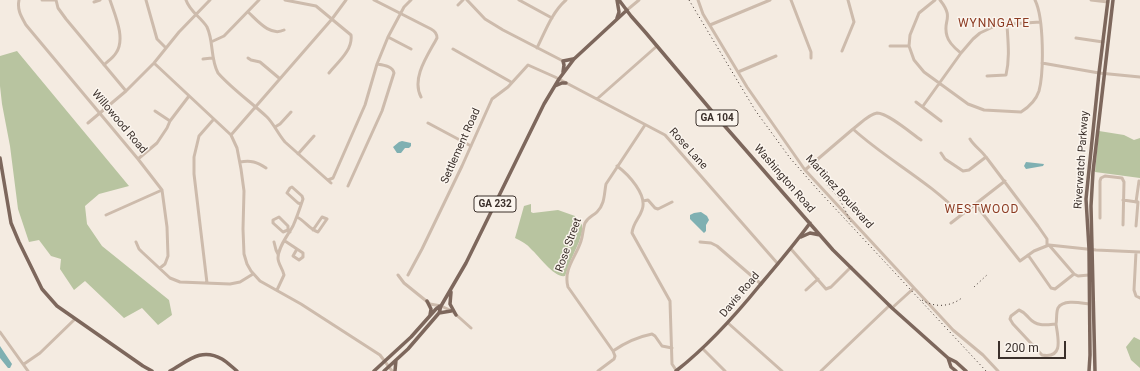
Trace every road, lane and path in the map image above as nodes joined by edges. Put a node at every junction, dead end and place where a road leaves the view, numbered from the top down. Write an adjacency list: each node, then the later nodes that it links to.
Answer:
1 (19, 0): 89 (street, Willowood Road)
2 (42, 0): 3 (street)
3 (56, 0): 67 (street)
4 (100, 0): 30 (street)
5 (110, 0): 67 (street)
6 (146, 0): 51 (street)
7 (186, 0): 35 (street)
8 (210, 0): 35 (street)
9 (259, 0): 33 (street)
10 (285, 0): 37 (street)
11 (346, 0): 37 (street)
12 (374, 0): 34 (street)
13 (411, 0): 34 (street)
14 (463, 0): 31 (street)
15 (467, 0): 52 (street)
16 (566, 0): 36 (street)
17 (618, 0): 32 (main road, Washington Road / GA 104); 39 (main road)
18 (639, 0): 32 (street)
19 (698, 0): 41 (street, Martinez Boulevard)
20 (770, 0): 41 (street)
21 (791, 0): 60 (street)
22 (848, 0): 55 (street)
23 (935, 0): 50 (street)
24 (940, 0): 56 (street)
25 (1035, 0): 40 (street)
26 (1091, 0): 29 (street)
27 (1112, 0): 71 (main road, Riverwatch Parkway)
28 (521, 1): 36 (street)
29 (1108, 1): 47 (main road, Riverwatch Parkway)
30 (94, 2)
31 (458, 5)
32 (627, 10): 38 (main road, Washington Road / GA 104); 39 (main road, GA 232)
33 (248, 12): 43 (street); 46 (street)
34 (400, 13): 44 (street); 82 (street)
35 (196, 16): 46 (street); 51 (street)
36 (552, 18): 52 (street)
37 (332, 19): 69 (street); 74 (street)
38 (633, 19): 39 (main road); 48 (main road, Washington Road / GA 104)
39 (616, 21): 62 (main road, GA 232)
40 (1040, 22): 42 (street); 65 (street)
41 (710, 25): 68 (street, Martinez Boulevard)
42 (1006, 25): 56 (street); 72 (street)
43 (284, 30)
44 (388, 38): 53 (street); 66 (street)
45 (1076, 38): 47 (street)
46 (211, 42): 58 (street)
47 (1103, 42): 71 (main road, Riverwatch Parkway)
48 (657, 46): 83 (street); 128 (main road, Washington Road / GA 104)
49 (890, 46): 50 (street)
50 (909, 46): 78 (street)
51 (166, 48): 64 (street)
52 (537, 48): 63 (street)
53 (411, 49)
54 (453, 50): 76 (street)
55 (842, 51)
56 (962, 53): 78 (street)
57 (776, 56): 68 (street)
58 (212, 58): 61 (street); 86 (street)
59 (248, 58): 74 (street)
60 (811, 58)
61 (203, 59)
62 (574, 59): 63 (main road); 70 (main road, GA 232)
63 (562, 61): 70 (main road)
64 (154, 63): 80 (street); 81 (street)
65 (1042, 63): 71 (street); 78 (street)
66 (377, 64): 112 (street); 116 (street)
67 (104, 65): 80 (street)
68 (738, 72): 111 (street, Martinez Boulevard)
69 (329, 73)
70 (563, 73): 75 (main road, GA 232)
71 (1101, 73): 73 (street); 143 (main road, Riverwatch Parkway)
72 (987, 76)
73 (1140, 77)
74 (279, 78): 86 (street)
75 (559, 79): 76 (street, Settlement Road); 77 (street, Rose Lane); 79 (main road, GA 232)
76 (511, 82): 102 (street, Settlement Road)
77 (566, 83): 79 (main road); 83 (street, Rose Lane)
78 (940, 84): 85 (street)
79 (554, 87): 158 (main road, GA 232)
80 (126, 91): 89 (street)
81 (189, 96): 90 (street); 91 (street)
82 (421, 97)
83 (597, 99): 95 (street, Rose Lane)
84 (916, 102): 85 (street)
85 (923, 106): 92 (street)
86 (255, 107): 96 (street); 98 (street)
87 (155, 111): 91 (street)
88 (291, 112): 96 (street)
89 (100, 113): 93 (street); 107 (street, Willowood Road)
90 (213, 120): 98 (street); 156 (street)
91 (170, 121): 107 (street)
92 (941, 121)
93 (88, 123)
94 (428, 123): 102 (street)
95 (644, 125): 109 (street, Rose Street); 147 (street, Rose Lane)
96 (275, 127): 104 (street)
97 (853, 129): 101 (street); 111 (street); 125 (street)
98 (231, 135): 108 (street)
99 (314, 136): 104 (street)
100 (970, 139): 105 (street)
101 (921, 140)
102 (471, 146): 153 (street, Settlement Road)
103 (941, 153): 105 (street)
104 (298, 154): 112 (street)
105 (986, 157): 113 (street)
106 (0, 158): 171 (main road)
107 (138, 159): 117 (street, Willowood Road)
108 (240, 162): 110 (street); 150 (street)
109 (617, 166): 119 (street); 178 (street, Rose Street)
110 (266, 168)
111 (806, 170): 159 (street, Martinez Boulevard)
112 (328, 180): 115 (street)
113 (1005, 181): 123 (street); 140 (street)
114 (1139, 181): 121 (street)
115 (330, 183)
116 (348, 186)
117 (162, 190): 124 (street); 149 (street)
118 (1123, 200): 121 (street); 127 (street); 130 (street)
119 (643, 201): 120 (street); 176 (street)
120 (672, 202)
121 (1138, 202): 131 (street)
122 (302, 204): 122 (street); 126 (street)
123 (976, 204): 125 (street); 146 (street)
124 (106, 215)
125 (961, 215): 129 (street)
126 (297, 217): 132 (street); 133 (street)
127 (1100, 218)
128 (810, 223): 134 (main road, Washington Road / GA 104); 135 (main road, Davis Road)
129 (951, 223)
130 (1123, 225)
131 (1136, 226)
132 (313, 230): 132 (street)
133 (289, 231): 133 (street); 136 (street)
134 (820, 235): 135 (main road); 148 (main road, Washington Road / GA 104)
135 (800, 237): 142 (main road, Davis Road)
136 (285, 241): 141 (street); 145 (street)
137 (136, 242): 149 (street)
138 (274, 242): 145 (street)
139 (700, 242): 157 (street)
140 (1048, 245): 143 (street); 146 (street); 151 (street)
141 (297, 249)
142 (791, 249): 147 (main road, Davis Road); 155 (street)
143 (1091, 249): 144 (street); 154 (main road, Riverwatch Parkway); 200 (main road, Riverwatch Parkway)
144 (1138, 252): 162 (street)
145 (278, 254): 160 (street)
146 (1028, 255): 151 (street)
147 (778, 264): 157 (main road, Davis Road)
148 (852, 267): 155 (street); 166 (main road, Washington Road / GA 104)
149 (160, 268): 156 (street)
150 (253, 274): 156 (street); 160 (street)
151 (1074, 274): 154 (street)
152 (398, 275): 163 (street)
153 (408, 275)
154 (1089, 275): 164 (main road, Riverwatch Parkway)
155 (818, 279): 161 (street)
156 (207, 283)
157 (761, 284): 172 (main road, Davis Road)
158 (452, 288): 165 (main road, GA 232); 169 (main road)
159 (914, 288): 166 (street); 198 (street, Martinez Boulevard)
160 (277, 290): 181 (street)
161 (806, 290)
162 (1140, 298)
163 (427, 302): 165 (street); 170 (main road)
164 (1089, 304): 173 (street); 199 (main road, Riverwatch Parkway)
165 (441, 306): 167 (street); 168 (main road, GA 232); 170 (main road, GA 232)
166 (891, 306): 179 (main road, Washington Road / GA 104); 195 (street)
167 (451, 311): 168 (main road); 169 (street)
168 (439, 313): 180 (main road, GA 232)
169 (456, 315): 174 (street)
170 (430, 316): 181 (main road, GA 232)
171 (75, 319): 182 (street); 187 (main road)
172 (728, 323): 177 (main road, Davis Road); 185 (street)
173 (1056, 324): 173 (street)
174 (471, 328)
175 (0, 332): 182 (street)
176 (672, 348): 178 (street); 193 (street)
177 (703, 349): 193 (main road, Davis Road); 194 (street)
178 (613, 351): 192 (street)
179 (948, 358): 196 (main road, Washington Road / GA 104); 197 (main road, Washington Road / GA 104)
180 (396, 360): 183 (main road, GA 232); 191 (main road)
181 (385, 361): 183 (street); 189 (main road, GA 232)
182 (24, 364): 186 (street)
183 (389, 366): 190 (main road, GA 232); 191 (street)
184 (234, 370): 188 (main road)
185 (780, 370)
186 (28, 371)
187 (152, 371)
188 (170, 371)
189 (374, 371)
190 (384, 371)
191 (393, 371)
192 (598, 371)
193 (676, 371)
194 (725, 371)
195 (821, 371)
196 (956, 371)
197 (966, 371)
198 (998, 371)
199 (1089, 371)
200 (1095, 371)

